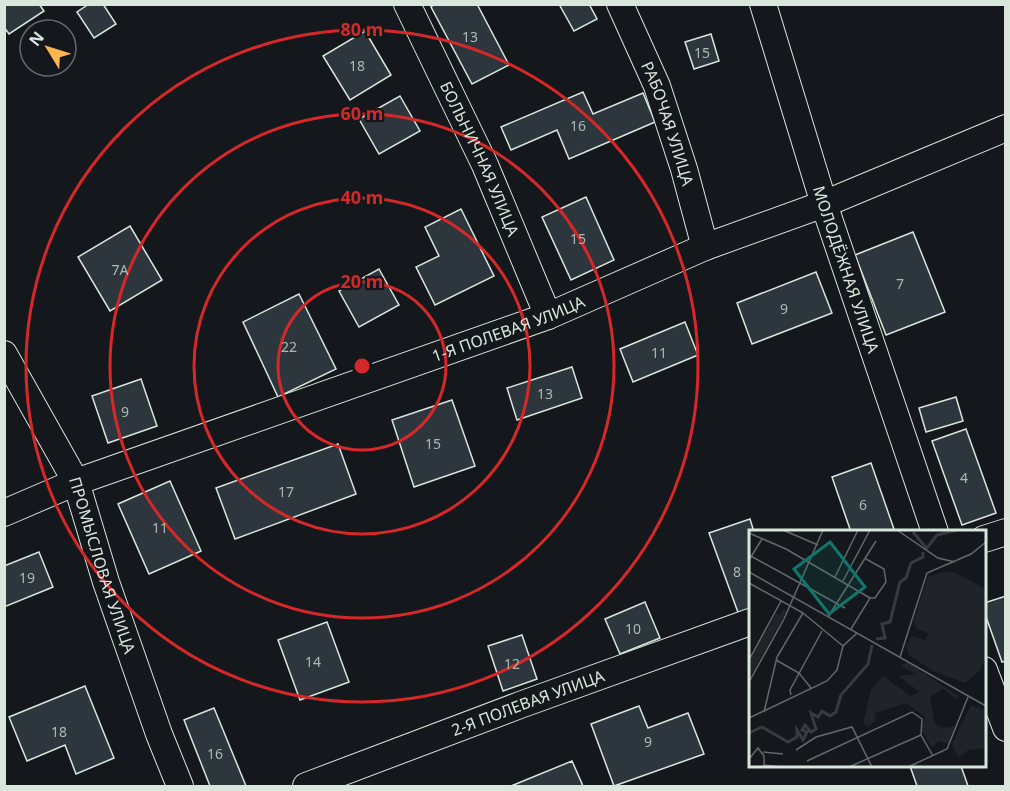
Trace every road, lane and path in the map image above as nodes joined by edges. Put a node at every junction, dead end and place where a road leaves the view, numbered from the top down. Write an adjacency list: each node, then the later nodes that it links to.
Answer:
1 (407, 4): 7 (street, БОЛЬНИЧНАЯ УЛИЦА)
2 (620, 4): 6 (street, РАБОЧАЯ УЛИЦА)
3 (763, 4): 5 (street, МОЛОДЁЖНАЯ УЛИЦА)
4 (1005, 128): 5 (street, 1-Я ПОЛЕВАЯ УЛИЦА)
5 (824, 204): 6 (street, 1-Я ПОЛЕВАЯ УЛИЦА); 11 (street, МОЛОДЁЖНАЯ УЛИЦА)
6 (705, 248): 7 (street, 1-Я ПОЛЕВАЯ УЛИЦА)
7 (548, 316): 9 (street, 1-Я ПОЛЕВАЯ УЛИЦА)
8 (4, 354): 9 (street, ПРОМЫСЛОВАЯ УЛИЦА)
9 (76, 482): 10 (street, 1-Я ПОЛЕВАЯ УЛИЦА); 17 (street, ПРОМЫСЛОВАЯ УЛИЦА)
10 (4, 513)
11 (935, 530)
12 (1005, 532): 13 (street)
13 (986, 538)
14 (749, 622): 18 (street, 2-Я ПОЛЕВАЯ УЛИЦА)
15 (986, 676): 16 (street)
16 (1005, 728)
17 (180, 786)
18 (306, 786)

